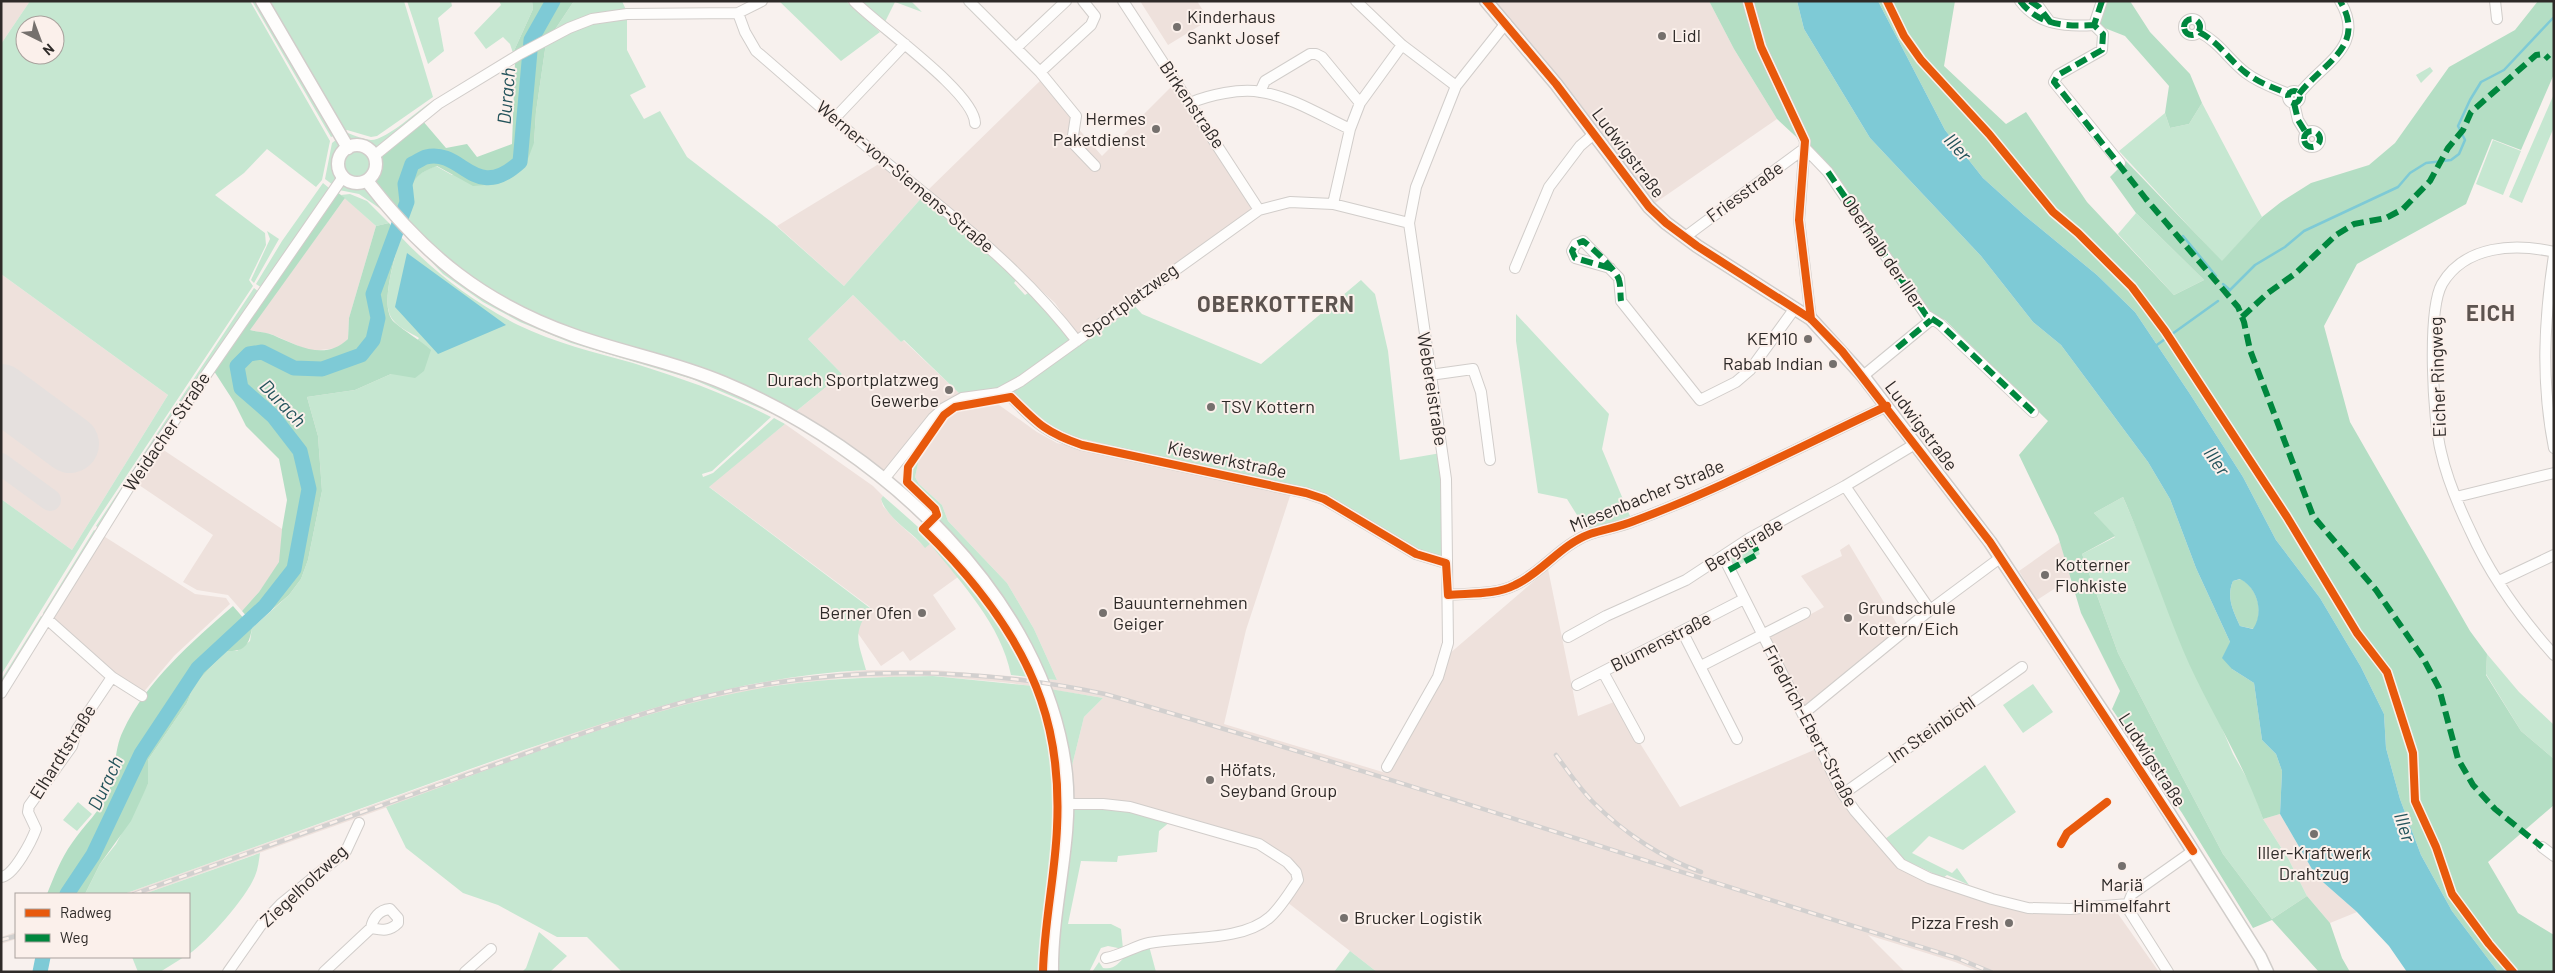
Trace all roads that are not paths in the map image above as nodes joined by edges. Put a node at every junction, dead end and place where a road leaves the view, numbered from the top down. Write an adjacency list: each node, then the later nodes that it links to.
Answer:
1 (262, 1): 36 (street)
2 (762, 1): 16 (street)
3 (854, 1): 22 (street)
4 (969, 1): 24 (street)
5 (1066, 1): 24 (street)
6 (1123, 1): 29 (street, Birkenstraße)
7 (1356, 1): 23 (street)
8 (1486, 1): 18 (street, Ludwigstraße)
9 (1748, 1): 37 (street)
10 (2020, 1): 19 (street)
11 (2030, 1): 19 (street)
12 (2102, 1): 20 (street)
13 (2340, 1): 28 (street)
14 (2495, 1): 17 (street)
15 (1088, 3): 25 (street)
16 (738, 13): 31 (street, Werner-von-Siemens-Straße); 38 (street)
17 (2497, 19)
18 (1506, 23): 26 (street, Webereistraße); 35 (street, Ludwigstraße)
19 (2051, 23): 20 (street)
20 (2094, 25): 39 (street)
21 (2199, 32): 28 (street)
22 (905, 44): 31 (street); 32 (street)
23 (1402, 45): 26 (street); 30 (street)
24 (1016, 48): 25 (street)
25 (1040, 72): 40 (street)
26 (1456, 86): 45 (street, Webereistraße)
27 (1260, 92): 29 (street); 30 (street); 33 (street)
28 (2294, 97): 34 (street)
29 (1190, 103): 44 (street, Birkenstraße)
30 (1360, 103): 33 (street)
31 (835, 118): 53 (street, Werner-von-Siemens-Straße)
32 (975, 123)
33 (1350, 129): 43 (street)
34 (2306, 133)
35 (1594, 134): 46 (street, Ludwigstraße); 48 (street)
36 (348, 148): 38 (street); 41 (street)
37 (1805, 148): 46 (street, Friesstraße); 51 (street); 52 (street, Oberhalb der Iller)
38 (374, 156): 42 (street)
39 (2120, 163)
40 (1094, 166)
41 (343, 177): 42 (street); 76 (street, Weidacher Straße)
42 (366, 181): 64 (street)
43 (1333, 204): 44 (street, Sportplatzweg); 45 (street, Sportplatzweg)
44 (1259, 210): 53 (street, Sportplatzweg)
45 (1409, 222): 54 (street, Webereistraße)
46 (1685, 237): 50 (street, Ludwigstraße)
47 (2554, 253): 58 (street); 66 (street, Eicher Ringweg)
48 (1515, 268)
49 (1610, 268): 50 (street)
50 (1795, 308): 51 (street, Ludwigstraße)
51 (1811, 319): 55 (street, Ludwigstraße)
52 (1931, 320): 55 (street); 59 (street, Oberhalb der Iller)
53 (1077, 340): 56 (street, Sportplatzweg)
54 (1430, 374): 62 (street); 70 (street, Webereistraße)
55 (1863, 376): 57 (street, Ludwigstraße)
56 (1005, 391): 64 (street, Sportplatzweg); 70 (street, Kieswerkstraße)
57 (1887, 406): 60 (street, Ludwigstraße); 72 (street, Miesenbacher Straße)
58 (2550, 407): 61 (street)
59 (2033, 412)
60 (1916, 444): 65 (street, Bergstraße); 69 (street, Ludwigstraße)
61 (2554, 448)
62 (1490, 460)
63 (2554, 473): 66 (street)
64 (884, 479): 93 (street)
65 (1845, 486): 67 (street, Bergstraße); 74 (street)
66 (2456, 497): 71 (street, Eicher Ringweg)
67 (1723, 556): 73 (street, Friedrich-Ebert-Straße); 79 (street, Bergstraße)
68 (2554, 556): 71 (street)
69 (2000, 558): 74 (street); 96 (street, Ludwigstraße)
70 (1446, 563): 72 (street, Webereistraße)
71 (2499, 581): 80 (street, Eicher Ringweg)
72 (1448, 595): 91 (street, Webereistraße)
73 (1744, 600): 77 (street, Blumenstraße); 78 (street, Friedrich-Ebert-Straße)
74 (1930, 610): 88 (street)
75 (1805, 613): 78 (street)
76 (48, 619): 84 (street); 86 (street, Weidacher Straße)
77 (1682, 631): 81 (street); 83 (street, Blumenstraße)
78 (1762, 636): 81 (street); 88 (street, Friedrich-Ebert-Straße)
79 (1568, 637)
80 (2554, 655)
81 (1701, 666): 90 (street)
82 (2022, 667): 92 (street, Im Steinbichl)
83 (1604, 672): 85 (street, Blumenstraße); 89 (street)
84 (112, 677): 87 (street); 98 (street, Elhardtstraße)
85 (1577, 685)
86 (1, 693)
87 (142, 696)
88 (1803, 714): 92 (street, Friedrich-Ebert-Straße)
89 (1639, 738)
90 (1738, 739)
91 (1387, 767)
92 (1843, 794): 99 (street, Friedrich-Ebert-Straße)
93 (1067, 804): 102 (street); 106 (street)
94 (359, 823): 103 (street, Ziegelholzweg)
95 (2542, 847): 97 (street)
96 (2193, 851): 99 (street); 108 (street, Ludwigstraße)
97 (2554, 856)
98 (1, 877)
99 (2128, 904): 107 (street)
100 (371, 928): 104 (street)
101 (491, 949): 105 (street)
102 (1106, 958)
103 (228, 972)
104 (324, 972)
105 (465, 972)
106 (1052, 972)
107 (2168, 972)
108 (2267, 972)

